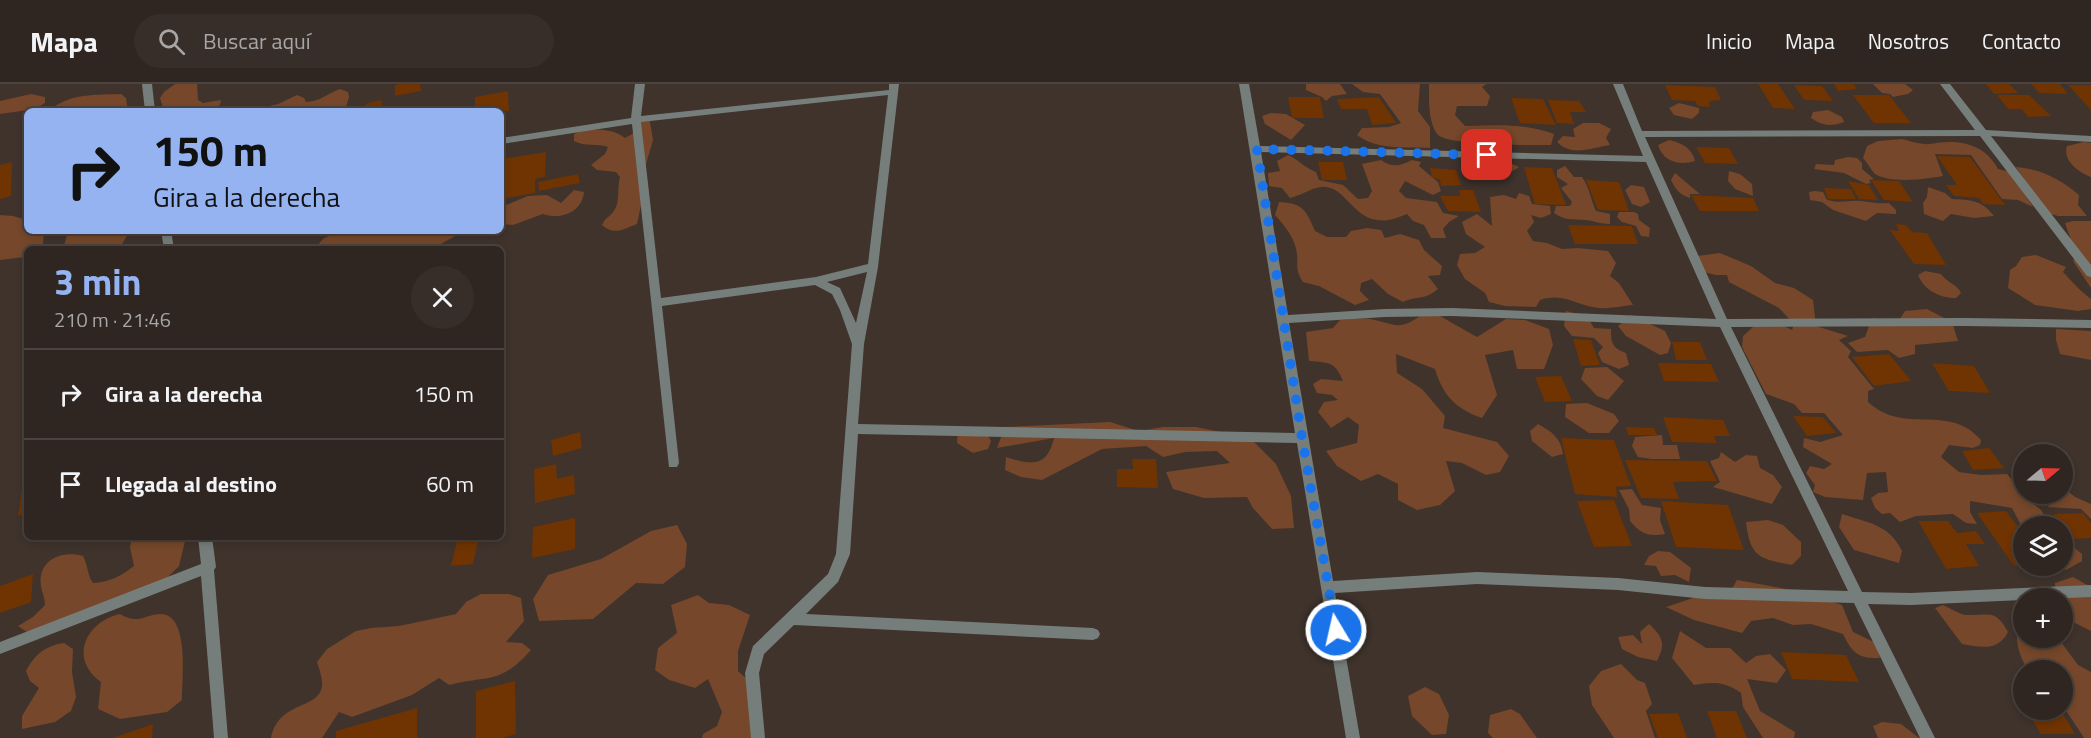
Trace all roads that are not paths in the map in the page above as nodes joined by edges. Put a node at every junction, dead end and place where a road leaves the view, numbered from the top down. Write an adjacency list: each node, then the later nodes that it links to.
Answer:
1 (147, 84): 7 (street)
2 (640, 84): 8 (street)
3 (1244, 84): 13 (street)
4 (1618, 84): 9 (street)
5 (1945, 84): 10 (street)
6 (894, 88): 8 (street); 15 (street)
7 (150, 108)
8 (636, 120): 12 (street); 18 (street)
9 (1638, 134): 10 (street); 14 (street)
10 (1983, 134): 11 (street); 16 (street)
11 (2091, 139)
12 (504, 141)
13 (1257, 149): 14 (street); 19 (street)
14 (1648, 159): 20 (street)
15 (873, 267): 17 (street); 22 (street)
16 (2091, 273)
17 (816, 281): 18 (street); 22 (street)
18 (656, 303): 25 (street)
19 (1284, 319): 20 (street); 24 (street)
20 (1724, 323): 21 (street); 30 (street)
21 (2091, 324)
22 (858, 345): 23 (street)
23 (852, 429): 24 (street); 31 (street)
24 (1302, 438): 28 (street)
25 (673, 463)
26 (205, 540): 27 (street)
27 (209, 567): 33 (street); 34 (street)
28 (1329, 587): 30 (street); 36 (street)
29 (2091, 591): 30 (street)
30 (1858, 596): 37 (street)
31 (790, 619): 32 (street); 35 (street)
32 (1093, 634)
33 (0, 648)
34 (221, 738)
35 (758, 738)
36 (1353, 738)
37 (1928, 738)

